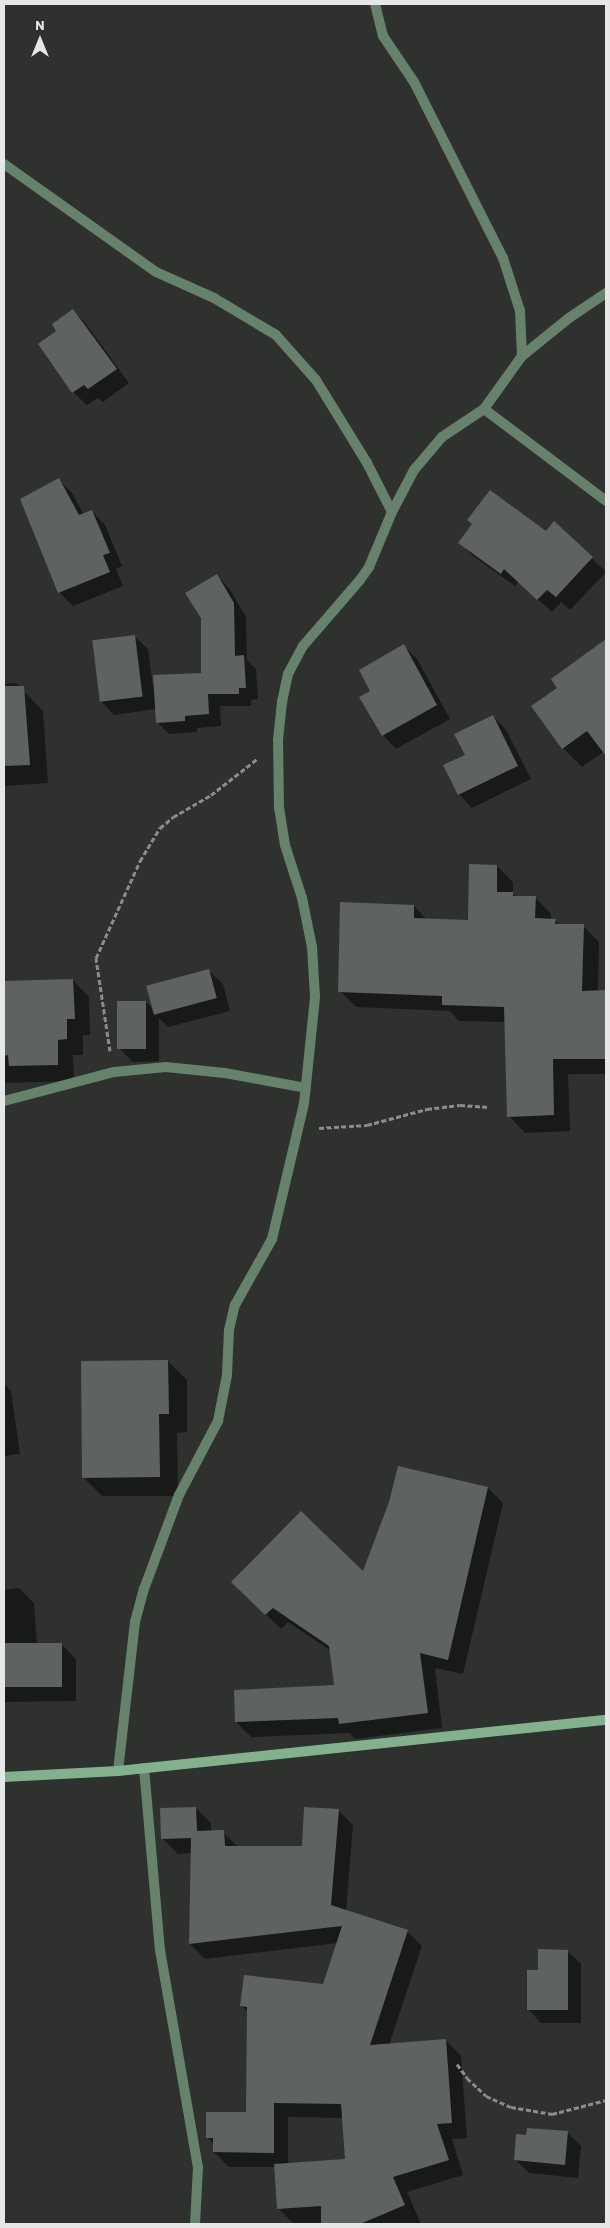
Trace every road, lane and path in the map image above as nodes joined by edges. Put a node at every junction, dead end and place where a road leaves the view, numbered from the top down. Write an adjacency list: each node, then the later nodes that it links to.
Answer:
1 (375, 4): 4 (street)
2 (4, 164): 7 (street)
3 (606, 292): 4 (street)
4 (522, 356): 5 (street)
5 (484, 409): 6 (street); 7 (street)
6 (606, 500)
7 (392, 512): 8 (street)
8 (278, 740): 9 (path); 10 (street)
9 (114, 1072): 10 (street); 11 (street)
10 (306, 1088): 13 (street)
11 (4, 1101)
12 (489, 1107): 13 (path)
13 (299, 1126): 16 (street)
14 (606, 1720): 15 (main road)
15 (144, 1768): 16 (main road); 20 (street)
16 (118, 1771): 17 (main road)
17 (4, 1777)
18 (457, 2064): 19 (path)
19 (606, 2100)
20 (195, 2224)

